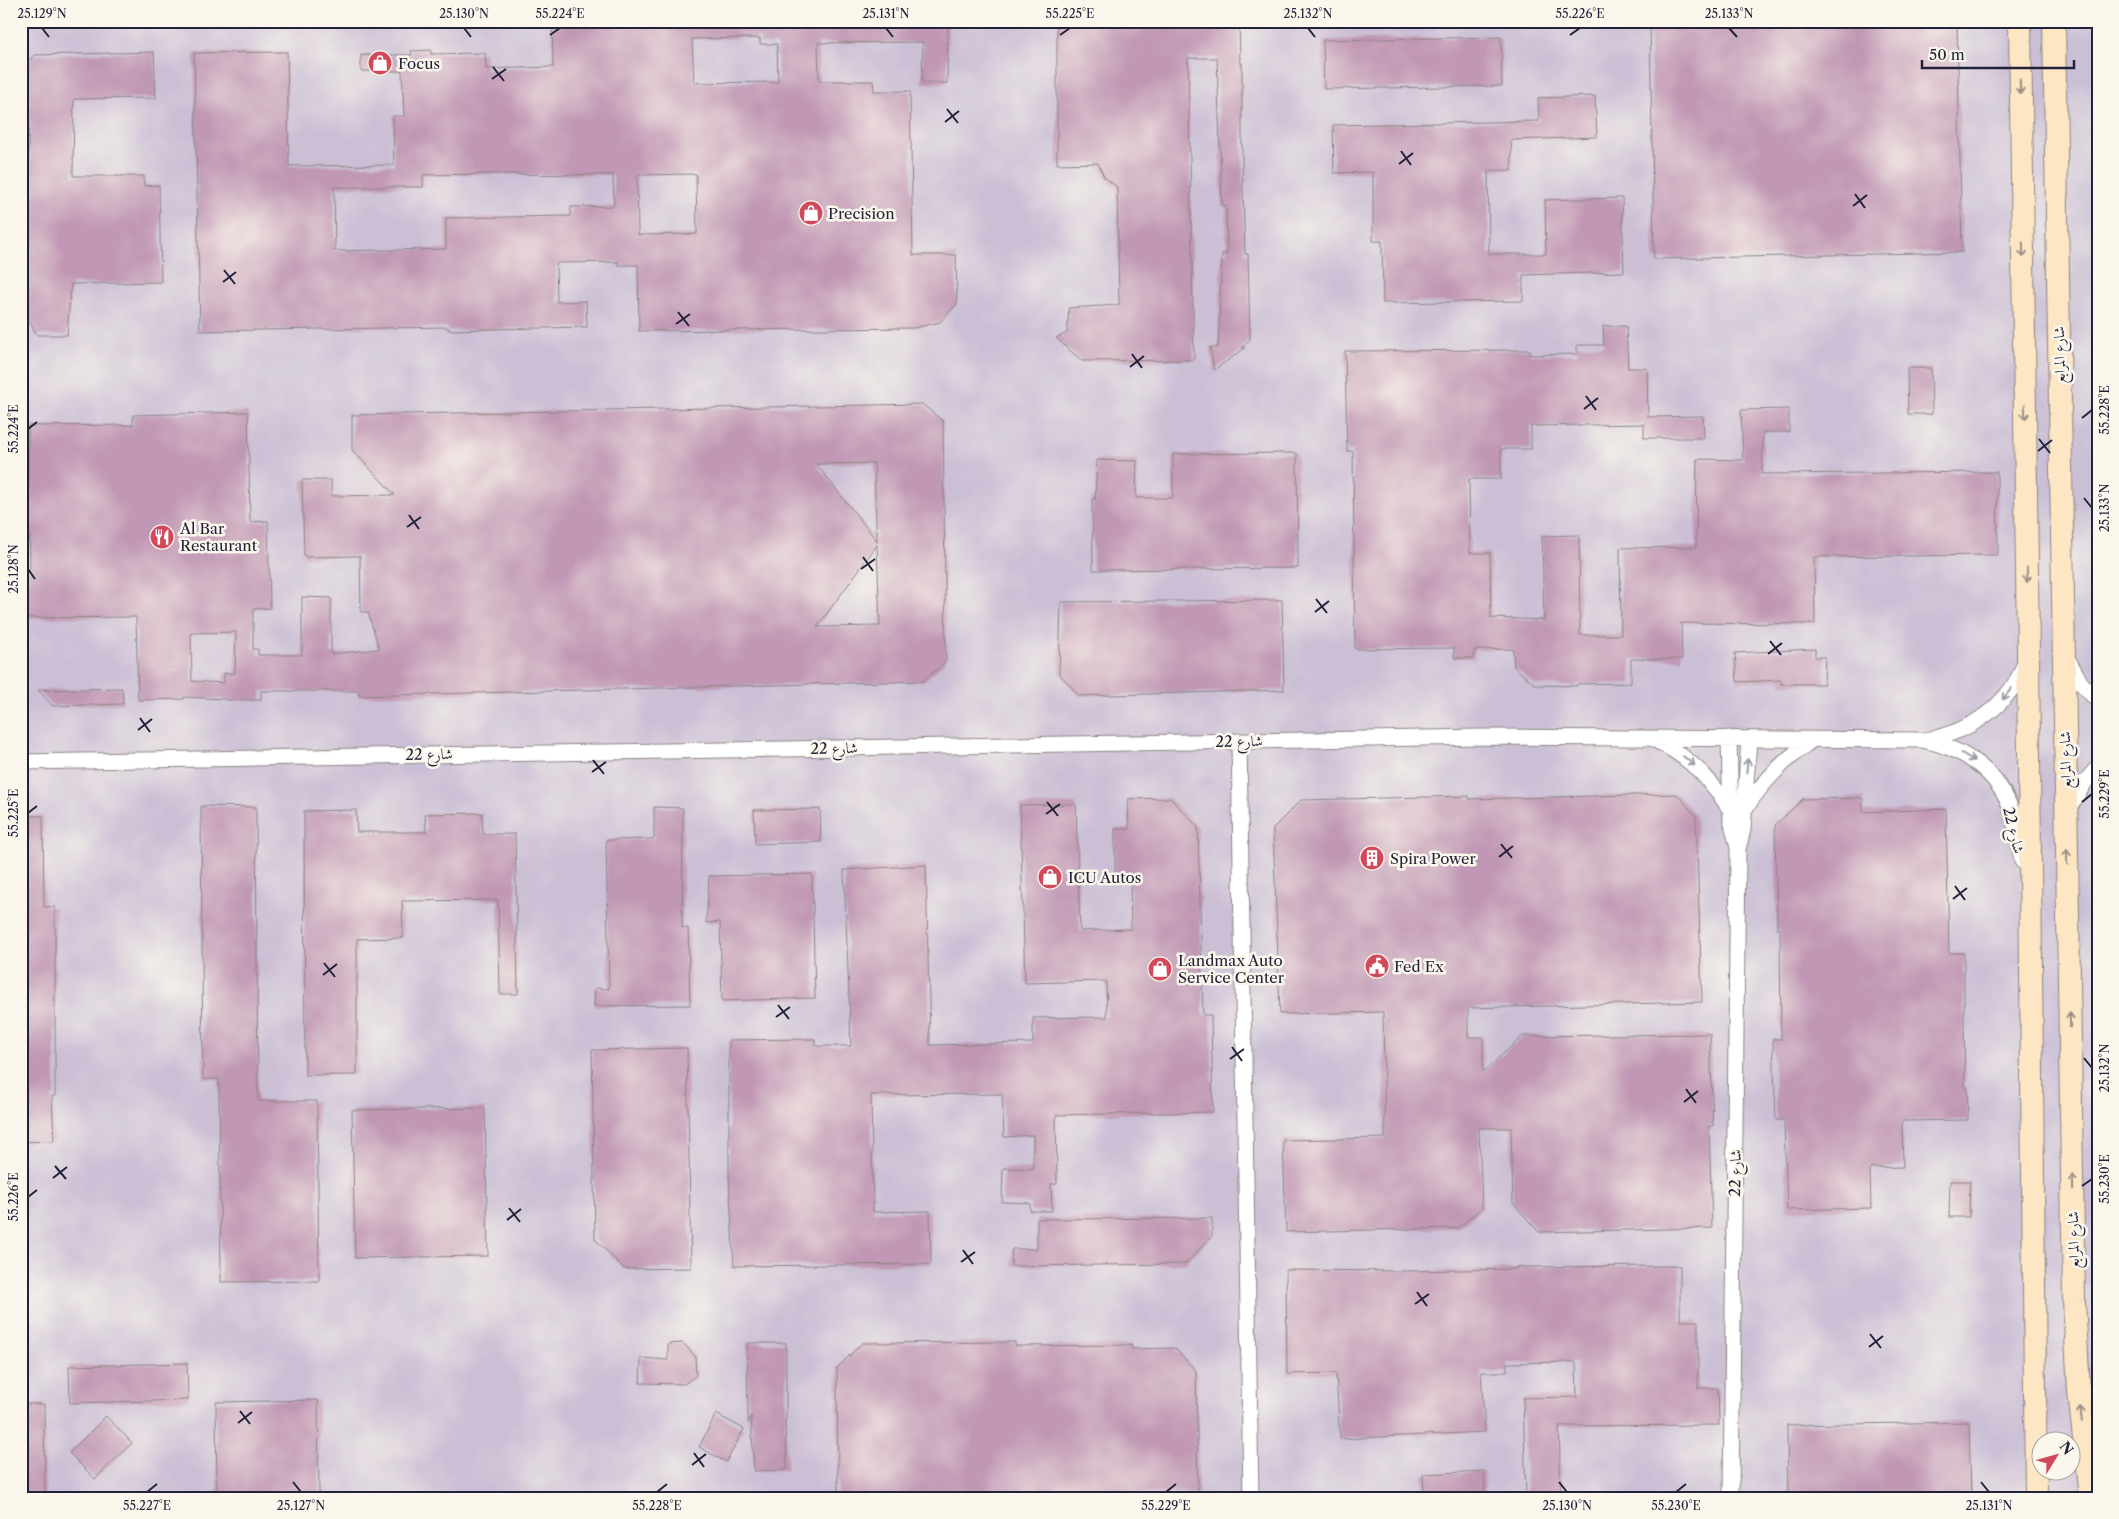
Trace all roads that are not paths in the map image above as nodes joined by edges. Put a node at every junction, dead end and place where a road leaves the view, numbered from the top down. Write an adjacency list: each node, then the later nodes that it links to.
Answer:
1 (2020, 21): 4 (main road, one-way to 4)
2 (2054, 21): 3 (main road, شارع المرابع)
3 (2063, 648): 5 (street); 15 (main road, شارع المرابع)
4 (2028, 651): 10 (street, شارع 22, one-way to 10); 16 (main road)
5 (2098, 701)
6 (1647, 737): 7 (street, شارع 22); 11 (street, شارع 22); 14 (street, شارع 22, one-way to 14)
7 (1729, 738): 8 (street, شارع 22); 14 (street, شارع 22)
8 (1749, 739): 9 (street, شارع 22); 14 (street, شارع 22, one-way to 8)
9 (1812, 740): 10 (street, شارع 22); 14 (street, شارع 22)
10 (1922, 740): 16 (street, شارع 22, one-way to 16)
11 (1239, 741): 12 (street, شارع 22); 17 (street)
12 (21, 762)
13 (2098, 767): 15 (street)
14 (1737, 810): 18 (street, شارع 22)
15 (2066, 814): 20 (main road, شارع المرابع, one-way to 15)
16 (2030, 907): 19 (main road)
17 (1251, 1498)
18 (1731, 1498)
19 (2036, 1498)
20 (2090, 1498)

